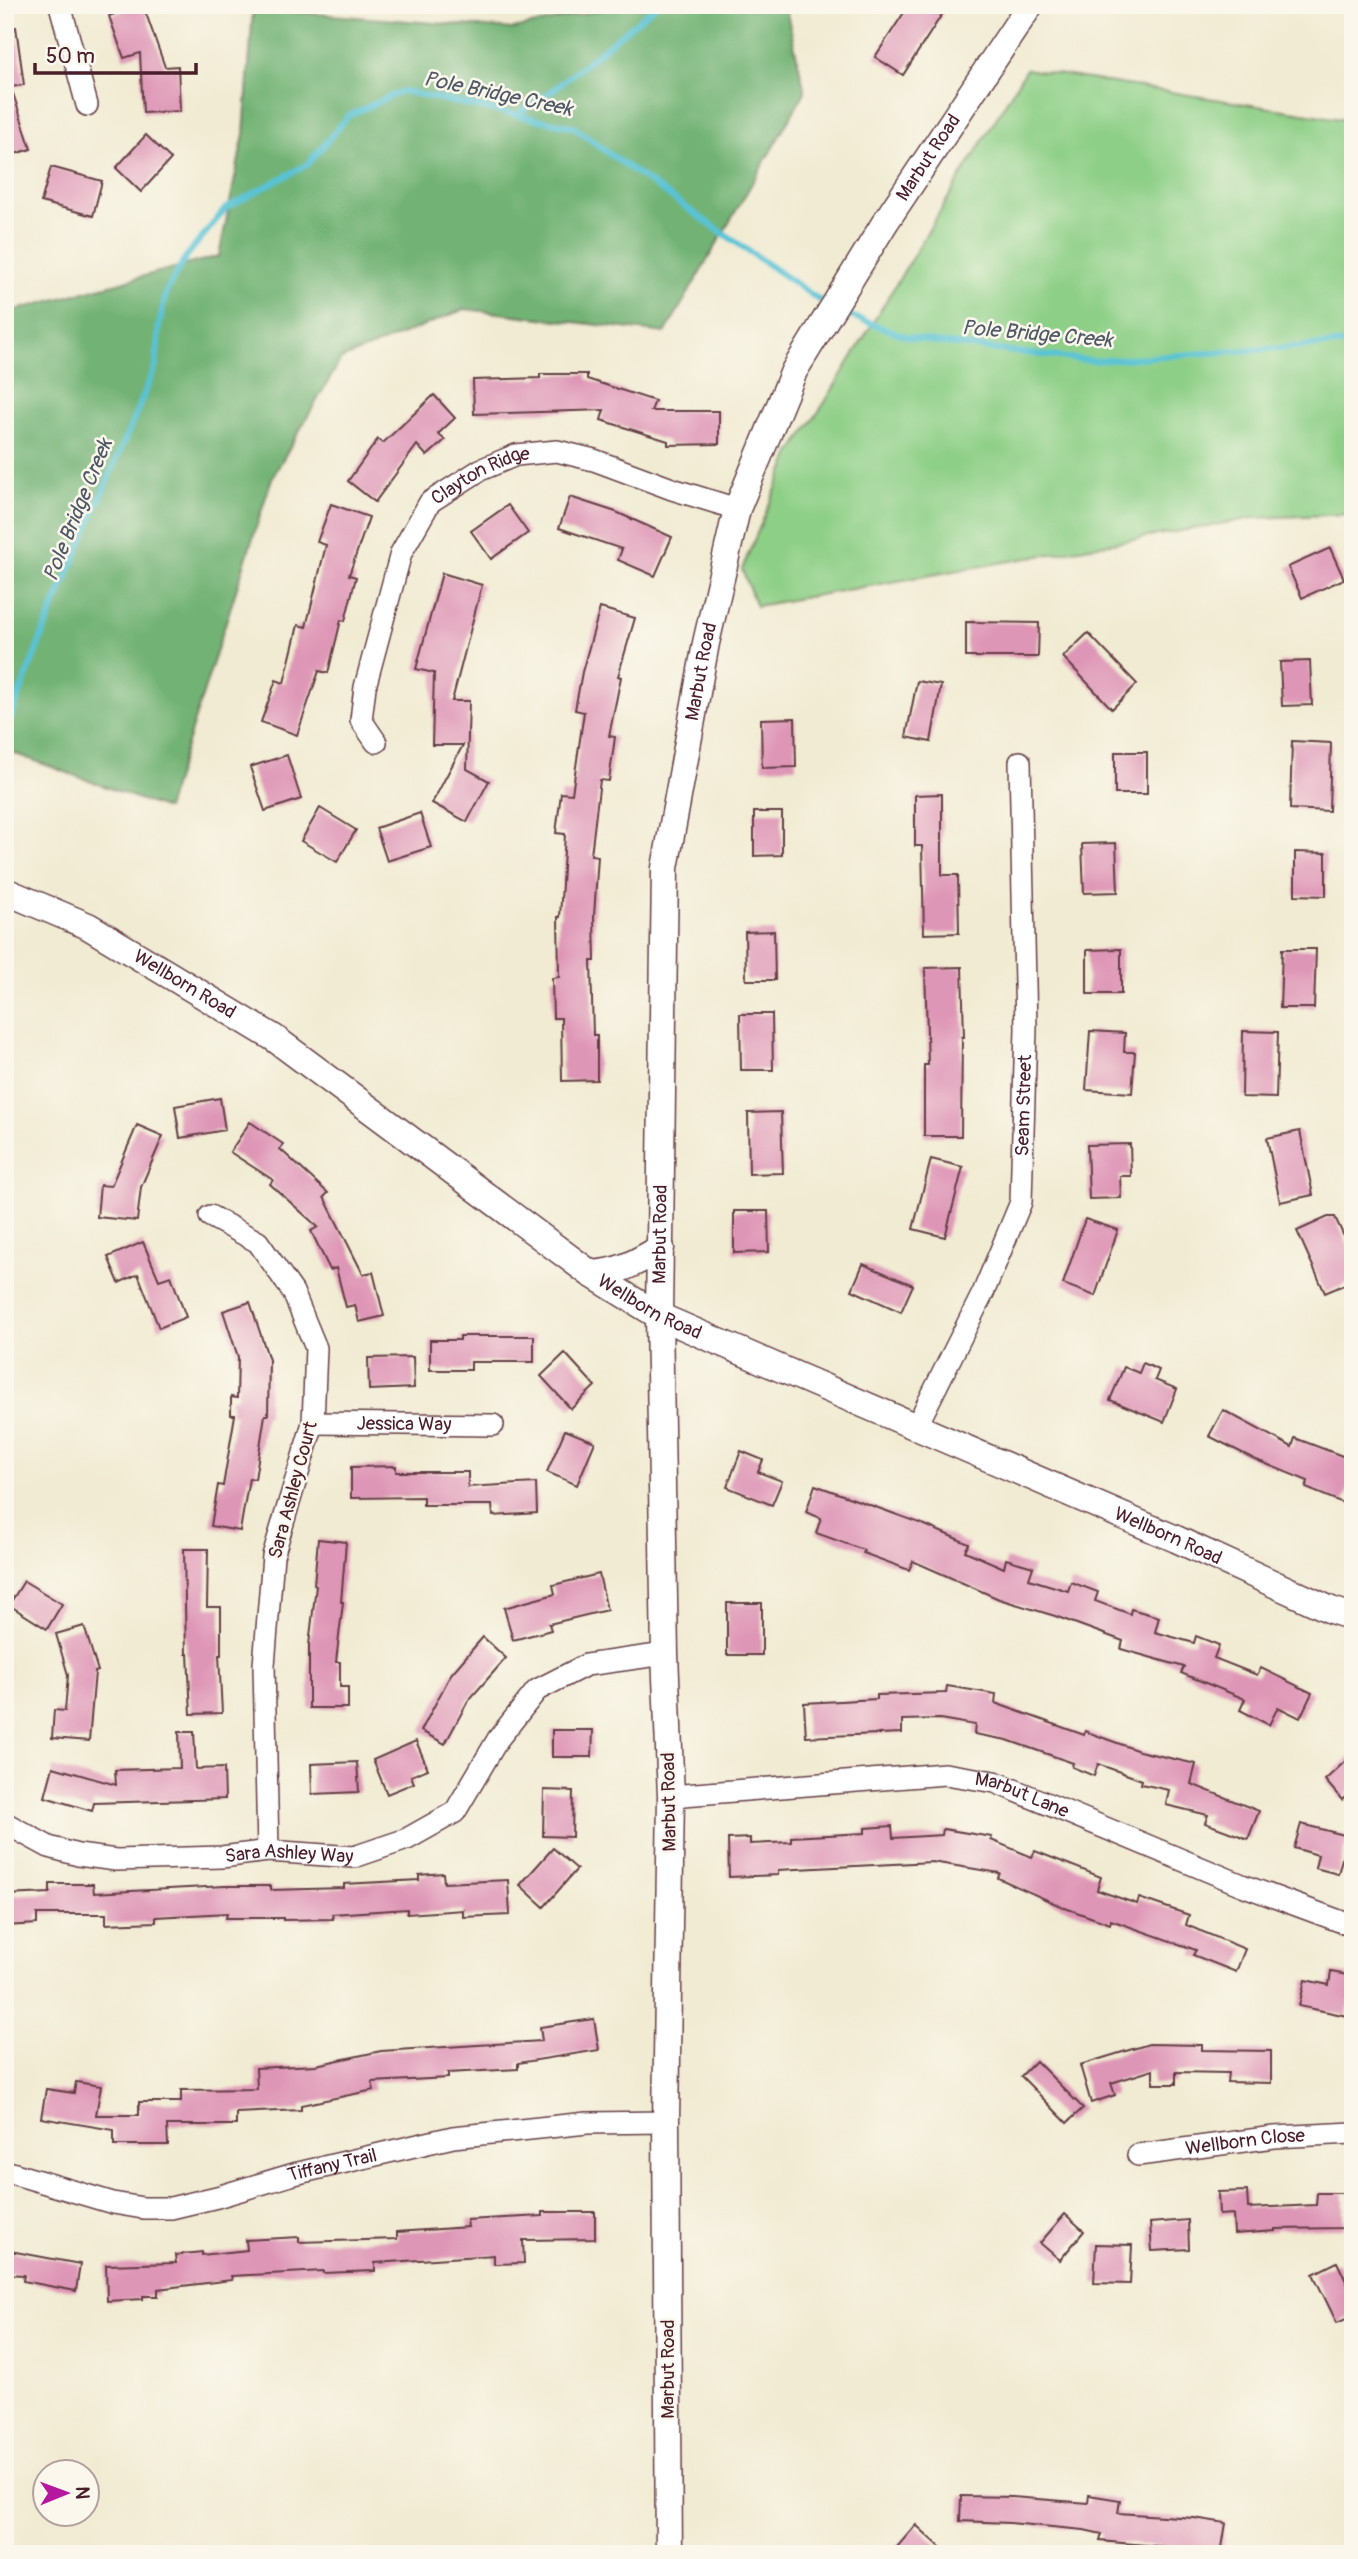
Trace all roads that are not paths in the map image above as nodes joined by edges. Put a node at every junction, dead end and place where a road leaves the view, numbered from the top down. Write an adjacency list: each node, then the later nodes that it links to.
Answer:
1 (60, 5): 3 (street)
2 (1030, 5): 4 (street, Marbut Road)
3 (87, 104)
4 (737, 509): 5 (street, Clayton Ridge); 9 (street, Marbut Road)
5 (376, 742)
6 (1020, 762): 14 (street, Seam Street)
7 (5, 891): 10 (street, Wellborn Road)
8 (210, 1216): 12 (street, Sara Ashley Court)
9 (661, 1248): 10 (street); 11 (street, Marbut Road)
10 (591, 1274): 11 (street, Wellborn Road)
11 (659, 1316): 14 (street, Wellborn Road); 16 (street, Marbut Road)
12 (313, 1423): 13 (street, Jessica Way); 19 (street, Sara Ashley Court)
13 (494, 1425)
14 (916, 1427): 15 (street, Wellborn Road)
15 (1353, 1617)
16 (665, 1654): 17 (street, Marbut Road); 19 (street, Sara Ashley Way)
17 (671, 1796): 20 (street, Marbut Lane); 21 (street, Marbut Road)
18 (5, 1823): 19 (street, Sara Ashley Way)
19 (268, 1851)
20 (1353, 1926)
21 (666, 2122): 24 (street, Tiffany Trail); 25 (street, Marbut Road)
22 (1353, 2133): 23 (street, Wellborn Close)
23 (1138, 2155)
24 (5, 2171)
25 (669, 2554)

